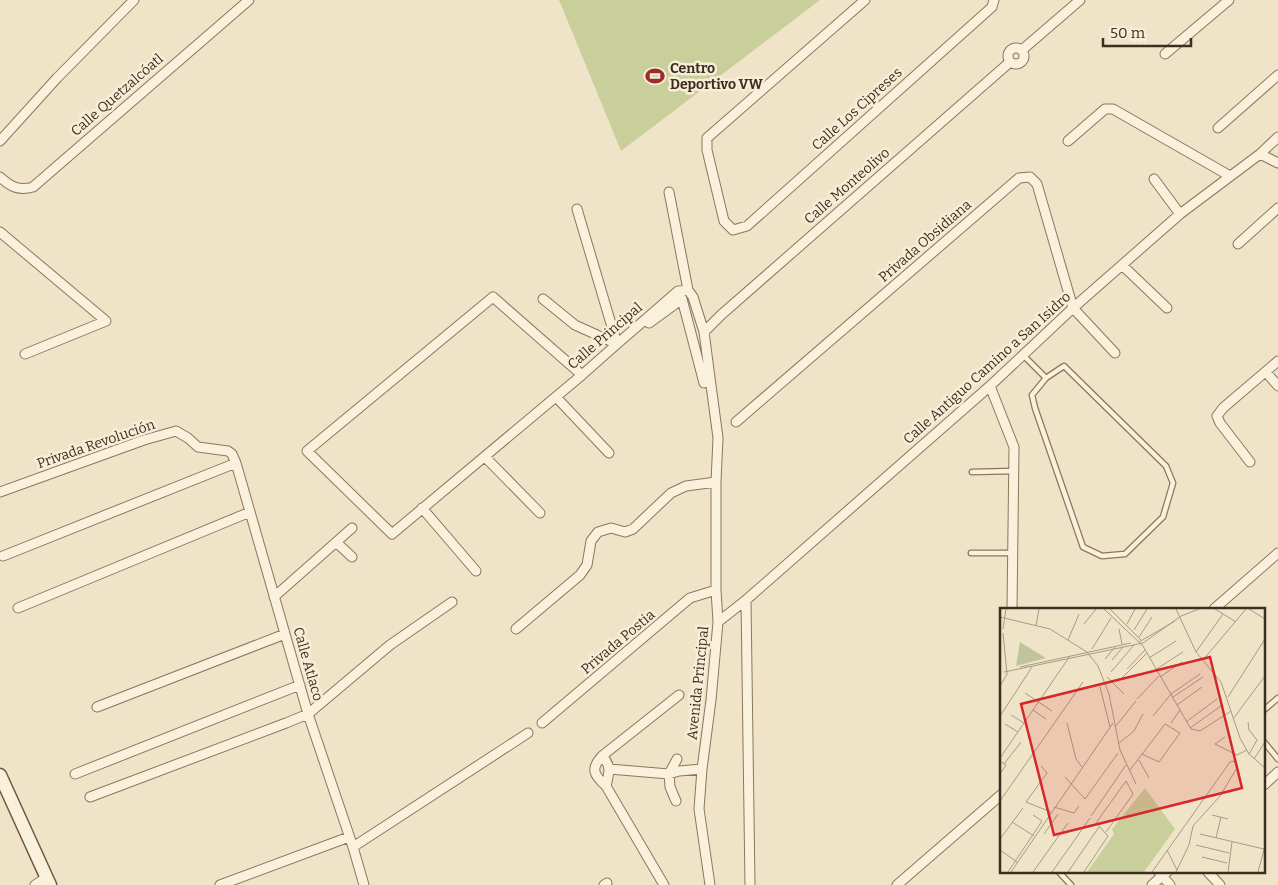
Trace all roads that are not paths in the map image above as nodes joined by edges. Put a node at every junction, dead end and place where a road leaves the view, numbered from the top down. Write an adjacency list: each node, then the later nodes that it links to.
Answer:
1 (134, 0): 12 (street)
2 (249, 0): 15 (street, Calle Quetzalcóatl)
3 (865, 0): 6 (street, Calle Los Cipreses)
4 (1080, 0): 30 (street, Calle Monteolivo)
5 (1229, 0): 7 (street)
6 (994, 1)
7 (1165, 54)
8 (1278, 75): 9 (street)
9 (1218, 128)
10 (1278, 137): 13 (street, Calle Antiguo Camino a San Isidro)
11 (1068, 140): 16 (street)
12 (0, 141)
13 (1260, 154): 14 (street); 16 (street, Calle Antiguo Camino a San Isidro)
14 (1278, 163)
15 (0, 176)
16 (1230, 176): 21 (street, Calle Antiguo Camino a San Isidro)
17 (1154, 179): 21 (street)
18 (669, 192): 25 (street)
19 (1278, 208): 23 (street)
20 (577, 209): 31 (street)
21 (1180, 214): 24 (street, Calle Antiguo Camino a San Isidro)
22 (0, 232): 33 (street)
23 (1238, 244)
24 (1122, 265): 27 (street, Calle Antiguo Camino a San Isidro); 28 (street)
25 (688, 290): 30 (street); 31 (street, Calle Principal)
26 (543, 299): 31 (street)
27 (1073, 308): 32 (street); 34 (street, Calle Antiguo Camino a San Isidro); 43 (street, Privada Obsidiana)
28 (1166, 308)
29 (612, 328): 31 (street)
30 (704, 332): 51 (street)
31 (616, 344): 37 (street, Calle Principal)
32 (1114, 353)
33 (25, 354)
34 (1023, 354): 38 (lane); 40 (street, Calle Antiguo Camino a San Isidro)
35 (1278, 361): 36 (street)
36 (1266, 372): 41 (street); 47 (street)
37 (582, 375): 42 (street, Calle Principal); 53 (street, Calle Principal)
38 (1046, 378): 38 (lane)
39 (704, 383): 42 (street)
40 (990, 386): 49 (street); 66 (street, Calle Antiguo Camino a San Isidro)
41 (1278, 386)
42 (558, 399): 45 (street); 46 (street, Calle Principal)
43 (736, 422)
44 (228, 451): 48 (street, Calle Atlaco); 52 (street, Privada Revolución)
45 (609, 453)
46 (485, 457): 53 (street, Calle Principal); 55 (street)
47 (1250, 462)
48 (236, 463): 54 (street, Calle Atlaco); 61 (street)
49 (1014, 471): 50 (lane); 59 (street)
50 (972, 472)
51 (716, 482): 64 (street, Avenida Principal); 72 (street)
52 (0, 492)
53 (422, 508): 63 (street)
54 (250, 512): 65 (street, Calle Atlaco); 68 (street)
55 (540, 513)
56 (352, 528): 57 (street)
57 (336, 542): 62 (street); 65 (street)
58 (971, 553): 59 (lane)
59 (1013, 553): 69 (street)
60 (1278, 553): 70 (street)
61 (3, 556)
62 (352, 557)
63 (476, 571)
64 (716, 590): 71 (street, Avenida Principal); 80 (street, Privada Postia)
65 (274, 597): 73 (street, Calle Atlaco)
66 (746, 600): 71 (street, Calle Antiguo Camino a San Isidro); 108 (street)
67 (452, 602): 79 (street)
68 (18, 608)
69 (1012, 608)
70 (1215, 608)
71 (718, 622): 87 (street, Avenida Principal)
72 (516, 629)
73 (285, 634): 74 (street, Calle Atlaco); 77 (street)
74 (300, 685): 79 (street, Calle Atlaco); 89 (street)
75 (679, 695): 83 (street)
76 (1278, 698): 78 (lane)
77 (97, 707)
78 (1266, 708)
79 (308, 714): 95 (street); 97 (street, Calle Atlaco)
80 (542, 723)
81 (528, 733): 98 (street)
82 (1266, 744): 85 (lane)
83 (602, 756): 86 (street); 93 (street)
84 (677, 758): 90 (street)
85 (1278, 759)
86 (609, 769): 90 (street); 93 (street)
87 (702, 769): 90 (street); 107 (street, Avenida Principal)
88 (1278, 772): 92 (street)
89 (75, 774)
90 (669, 774): 96 (street)
91 (0, 775): 102 (street)
92 (1266, 783)
93 (606, 786): 106 (street)
94 (1000, 796): 109 (street)
95 (90, 797)
96 (676, 801)
97 (349, 837): 98 (street, Calle Atlaco); 104 (street)
98 (353, 847): 105 (street, Calle Atlaco)
99 (1059, 872): 110 (lane)
100 (1208, 872): 113 (street)
101 (1162, 873): 111 (street); 112 (street)
102 (48, 881): 103 (street)
103 (35, 885)
104 (220, 885)
105 (364, 885)
106 (664, 885)
107 (710, 885)
108 (750, 885)
109 (897, 885)
110 (1070, 885)
111 (1152, 885)
112 (1170, 885)
113 (1220, 885)

